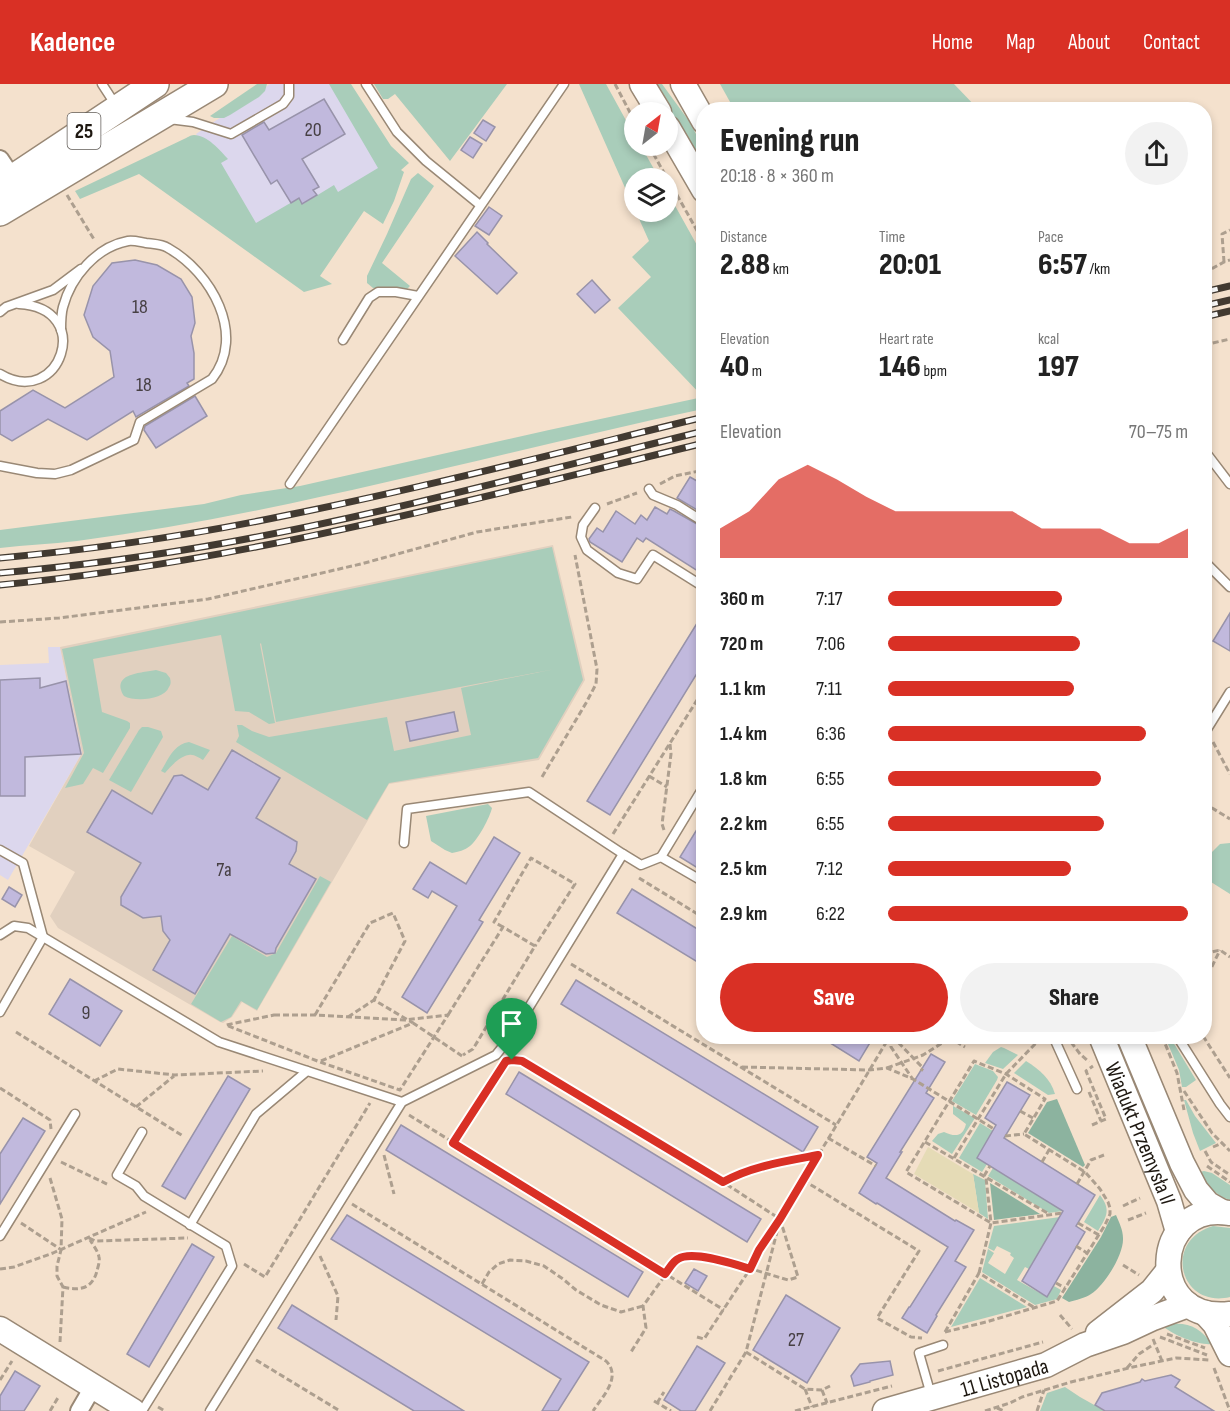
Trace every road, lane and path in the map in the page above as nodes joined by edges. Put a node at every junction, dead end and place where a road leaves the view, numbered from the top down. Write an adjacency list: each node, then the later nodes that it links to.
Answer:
1 (102, 84): 14 (lane)
2 (155, 84): 14 (main road, 25)
3 (214, 84): 13 (main road, 25)
4 (289, 84): 13 (lane)
5 (366, 84): 19 (lane)
6 (564, 84): 19 (lane)
7 (615, 84): 10 (path)
8 (642, 84): 11 (main road)
9 (683, 84): 12 (main road)
10 (624, 102)
11 (653, 102)
12 (696, 107)
13 (156, 118): 14 (main road, 25)
14 (126, 121): 17 (main road, 25)
15 (678, 145): 16 (main road)
16 (696, 176)
17 (10, 180): 20 (main road, 25)
18 (678, 198): 21 (path)
19 (480, 205): 27 (lane)
20 (0, 212)
21 (696, 229)
22 (1230, 230): 24 (path)
23 (1230, 260): 24 (path)
24 (1224, 262): 26 (path)
25 (88, 263): 28 (lane); 30 (lane); 36 (lane)
26 (1212, 269)
27 (418, 296): 32 (lane); 38 (lane)
28 (19, 303): 29 (lane); 30 (lane)
29 (0, 312)
30 (61, 330): 34 (lane)
31 (1230, 339): 33 (path)
32 (343, 340)
33 (1212, 343)
34 (0, 374)
35 (1212, 460): 39 (lane)
36 (0, 466)
37 (696, 472): 40 (path)
38 (290, 483)
39 (1230, 484)
40 (649, 489): 41 (path); 42 (lane)
41 (595, 508): 45 (lane); 47 (path)
42 (696, 517)
43 (574, 553): 55 (path)
44 (1212, 569): 46 (lane)
45 (696, 582)
46 (1230, 587)
47 (0, 622)
48 (1230, 692): 50 (lane)
49 (696, 702): 52 (path)
50 (1212, 722)
51 (1212, 742): 53 (path)
52 (670, 743): 54 (path); 56 (path)
53 (1230, 774)
54 (649, 776): 56 (path); 62 (path)
55 (542, 777)
56 (667, 787): 61 (path)
57 (696, 799): 61 (lane)
58 (1212, 808): 59 (path)
59 (1230, 819)
60 (404, 843): 62 (lane)
61 (669, 843): 65 (lane)
62 (607, 844): 64 (lane)
63 (0, 850): 71 (lane)
64 (623, 854): 65 (lane); 75 (lane)
65 (661, 856): 67 (lane)
66 (634, 875): 68 (path)
67 (696, 877)
68 (696, 913)
69 (503, 927): 72 (path); 72 (path); 81 (path)
70 (0, 935): 71 (lane)
71 (43, 937): 79 (lane); 113 (lane)
72 (535, 946): 86 (path)
73 (1220, 950): 74 (path); 76 (path); 77 (path)
74 (1212, 952)
75 (561, 957): 87 (path); 129 (lane)
76 (1230, 957)
77 (1212, 966)
78 (374, 1000): 80 (path); 82 (path); 83 (path)
79 (0, 1012)
80 (315, 1015): 82 (path); 104 (path)
81 (448, 1015): 83 (path); 86 (path)
82 (348, 1017): 83 (path)
83 (405, 1020): 84 (path)
84 (412, 1023): 86 (path); 104 (path)
85 (16, 1032): 120 (path)
86 (433, 1037): 124 (path)
87 (696, 1039)
88 (704, 1044): 109 (path)
89 (886, 1044): 111 (path)
90 (891, 1044): 105 (path)
91 (899, 1044): 103 (path)
92 (940, 1044): 103 (path)
93 (960, 1044): 102 (path)
94 (1035, 1044): 116 (path)
95 (1057, 1044): 123 (lane)
96 (1073, 1044): 108 (path)
97 (1104, 1044): 187 (main road, Wiadukt Przemysła II)
98 (1132, 1044): 177 (main road, Wiadukt Przemysła II)
99 (1165, 1044): 126 (path)
100 (1182, 1044): 134 (lane)
101 (1208, 1044): 118 (path)
102 (965, 1047)
103 (913, 1058): 105 (path); 114 (path)
104 (320, 1062): 124 (path)
105 (901, 1062): 110 (path); 119 (path)
106 (1083, 1063): 108 (path)
107 (1097, 1063): 108 (path)
108 (1091, 1065): 115 (path); 139 (path)
109 (740, 1066): 111 (path); 138 (path)
110 (887, 1068): 111 (path); 119 (path)
111 (869, 1070): 138 (path)
112 (268, 1071): 117 (path)
113 (308, 1071): 129 (lane); 186 (lane)
114 (921, 1071)
115 (1095, 1071)
116 (1006, 1074): 128 (path); 135 (path); 137 (path)
117 (175, 1075): 120 (path); 130 (path)
118 (1230, 1078)
119 (914, 1079): 128 (path)
120 (94, 1081): 130 (path)
121 (411, 1084): 124 (path)
122 (0, 1088): 141 (path)
123 (1077, 1089)
124 (400, 1090)
125 (1173, 1093): 126 (path)
126 (1180, 1094): 136 (path); 149 (path)
127 (372, 1099): 197 (path)
128 (950, 1101): 137 (path); 147 (path)
129 (402, 1102): 249 (lane)
130 (136, 1107): 144 (path)
131 (1020, 1111): 135 (path)
132 (405, 1113): 148 (path)
133 (75, 1114): 189 (lane)
134 (1230, 1117)
135 (1033, 1118): 143 (path)
136 (1186, 1118)
137 (979, 1119): 140 (path); 157 (path)
138 (836, 1125): 146 (path)
139 (1092, 1125)
140 (994, 1129)
141 (51, 1130)
142 (142, 1132): 186 (lane)
143 (1024, 1134): 145 (path); 152 (path)
144 (183, 1136)
145 (1005, 1136)
146 (828, 1138): 155 (path); 161 (path)
147 (925, 1142): 157 (path); 184 (path)
148 (453, 1143): 168 (path); 202 (path)
149 (1222, 1143): 150 (path); 154 (path)
150 (1214, 1147)
151 (382, 1150): 172 (path)
152 (1049, 1150): 159 (path); 164 (path)
153 (1205, 1151): 165 (path)
154 (1230, 1151)
155 (818, 1155): 167 (path); 168 (path)
156 (1104, 1155): 164 (path)
157 (954, 1158): 166 (path)
158 (56, 1160): 171 (path)
159 (1042, 1162)
160 (1205, 1165): 169 (path)
161 (876, 1166)
162 (990, 1166): 166 (path)
163 (48, 1170): 193 (path)
164 (1084, 1172): 170 (path); 188 (path)
165 (1230, 1175)
166 (985, 1177): 180 (path); 184 (path)
167 (803, 1180): 181 (path); 220 (path)
168 (723, 1182): 181 (path)
169 (1230, 1182)
170 (1077, 1184)
171 (115, 1189)
172 (394, 1194)
173 (1140, 1198): 175 (path)
174 (350, 1203): 206 (path)
175 (1123, 1206)
176 (154, 1208): 190 (path)
177 (1226, 1212): 187 (main road)
178 (1062, 1213): 180 (path)
179 (1146, 1213): 182 (path)
180 (1050, 1215): 184 (path)
181 (780, 1219): 199 (path); 203 (path); 203 (path)
182 (1128, 1220)
183 (17, 1221): 193 (path)
184 (991, 1223): 201 (path)
185 (1078, 1223): 188 (path)
186 (190, 1225): 245 (lane)
187 (1178, 1232): 200 (main road)
188 (1099, 1235): 194 (path)
189 (0, 1236)
190 (89, 1238): 191 (path); 193 (path); 207 (path)
191 (189, 1238)
192 (1077, 1246): 194 (path)
193 (60, 1250): 198 (path); 207 (path)
194 (1088, 1253): 208 (path)
195 (319, 1255): 215 (path)
196 (1123, 1265): 204 (path)
197 (247, 1266)
198 (0, 1269)
199 (750, 1269): 202 (path); 203 (path); 212 (path)
200 (1168, 1271): 211 (main road); 219 (main road, 11 Listopada)
201 (979, 1273): 210 (path); 210 (path)
202 (665, 1274): 209 (path); 212 (path)
203 (766, 1274): 226 (path)
204 (1139, 1276)
205 (1056, 1282): 208 (path)
206 (482, 1284): 209 (path); 251 (path)
207 (63, 1287): 224 (path)
208 (1065, 1288): 210 (path)
209 (643, 1306): 225 (path)
210 (1035, 1308)
211 (1197, 1309): 213 (main road); 216 (main road, 11 Listopada); 227 (main road)
212 (724, 1310): 218 (path)
213 (1230, 1314)
214 (1060, 1315): 219 (path)
215 (336, 1320)
216 (1152, 1326): 219 (main road, 11 Listopada); 227 (path); 227 (path)
217 (0, 1329): 235 (main road)
218 (697, 1337)
219 (1079, 1337): 241 (main road, 11 Listopada)
220 (927, 1338)
221 (1047, 1341): 231 (path)
222 (1154, 1344): 230 (path)
223 (943, 1345): 241 (lane)
224 (59, 1347)
225 (631, 1352)
226 (746, 1352): 236 (path); 252 (path)
227 (1222, 1353): 230 (path); 258 (path)
228 (15, 1356): 232 (path)
229 (255, 1359): 250 (path)
230 (1125, 1370): 238 (path)
231 (938, 1371)
232 (0, 1380)
233 (900, 1384): 242 (path)
234 (831, 1386): 237 (path)
235 (93, 1387): 245 (main road); 248 (street)
236 (805, 1389): 237 (path); 243 (path)
237 (822, 1390): 242 (path)
238 (1044, 1390): 244 (path); 257 (path)
239 (664, 1392): 246 (path)
240 (59, 1396): 247 (path)
241 (932, 1398): 254 (main road, 11 Listopada)
242 (827, 1403): 243 (path)
243 (812, 1408): 253 (path)
244 (997, 1408): 255 (path); 256 (path)
245 (132, 1410)
246 (669, 1410)
247 (50, 1411)
248 (79, 1411)
249 (210, 1411)
250 (340, 1411)
251 (593, 1411)
252 (710, 1411)
253 (795, 1411)
254 (885, 1411)
255 (985, 1411)
256 (1004, 1411)
257 (1037, 1411)
258 (1230, 1411)

